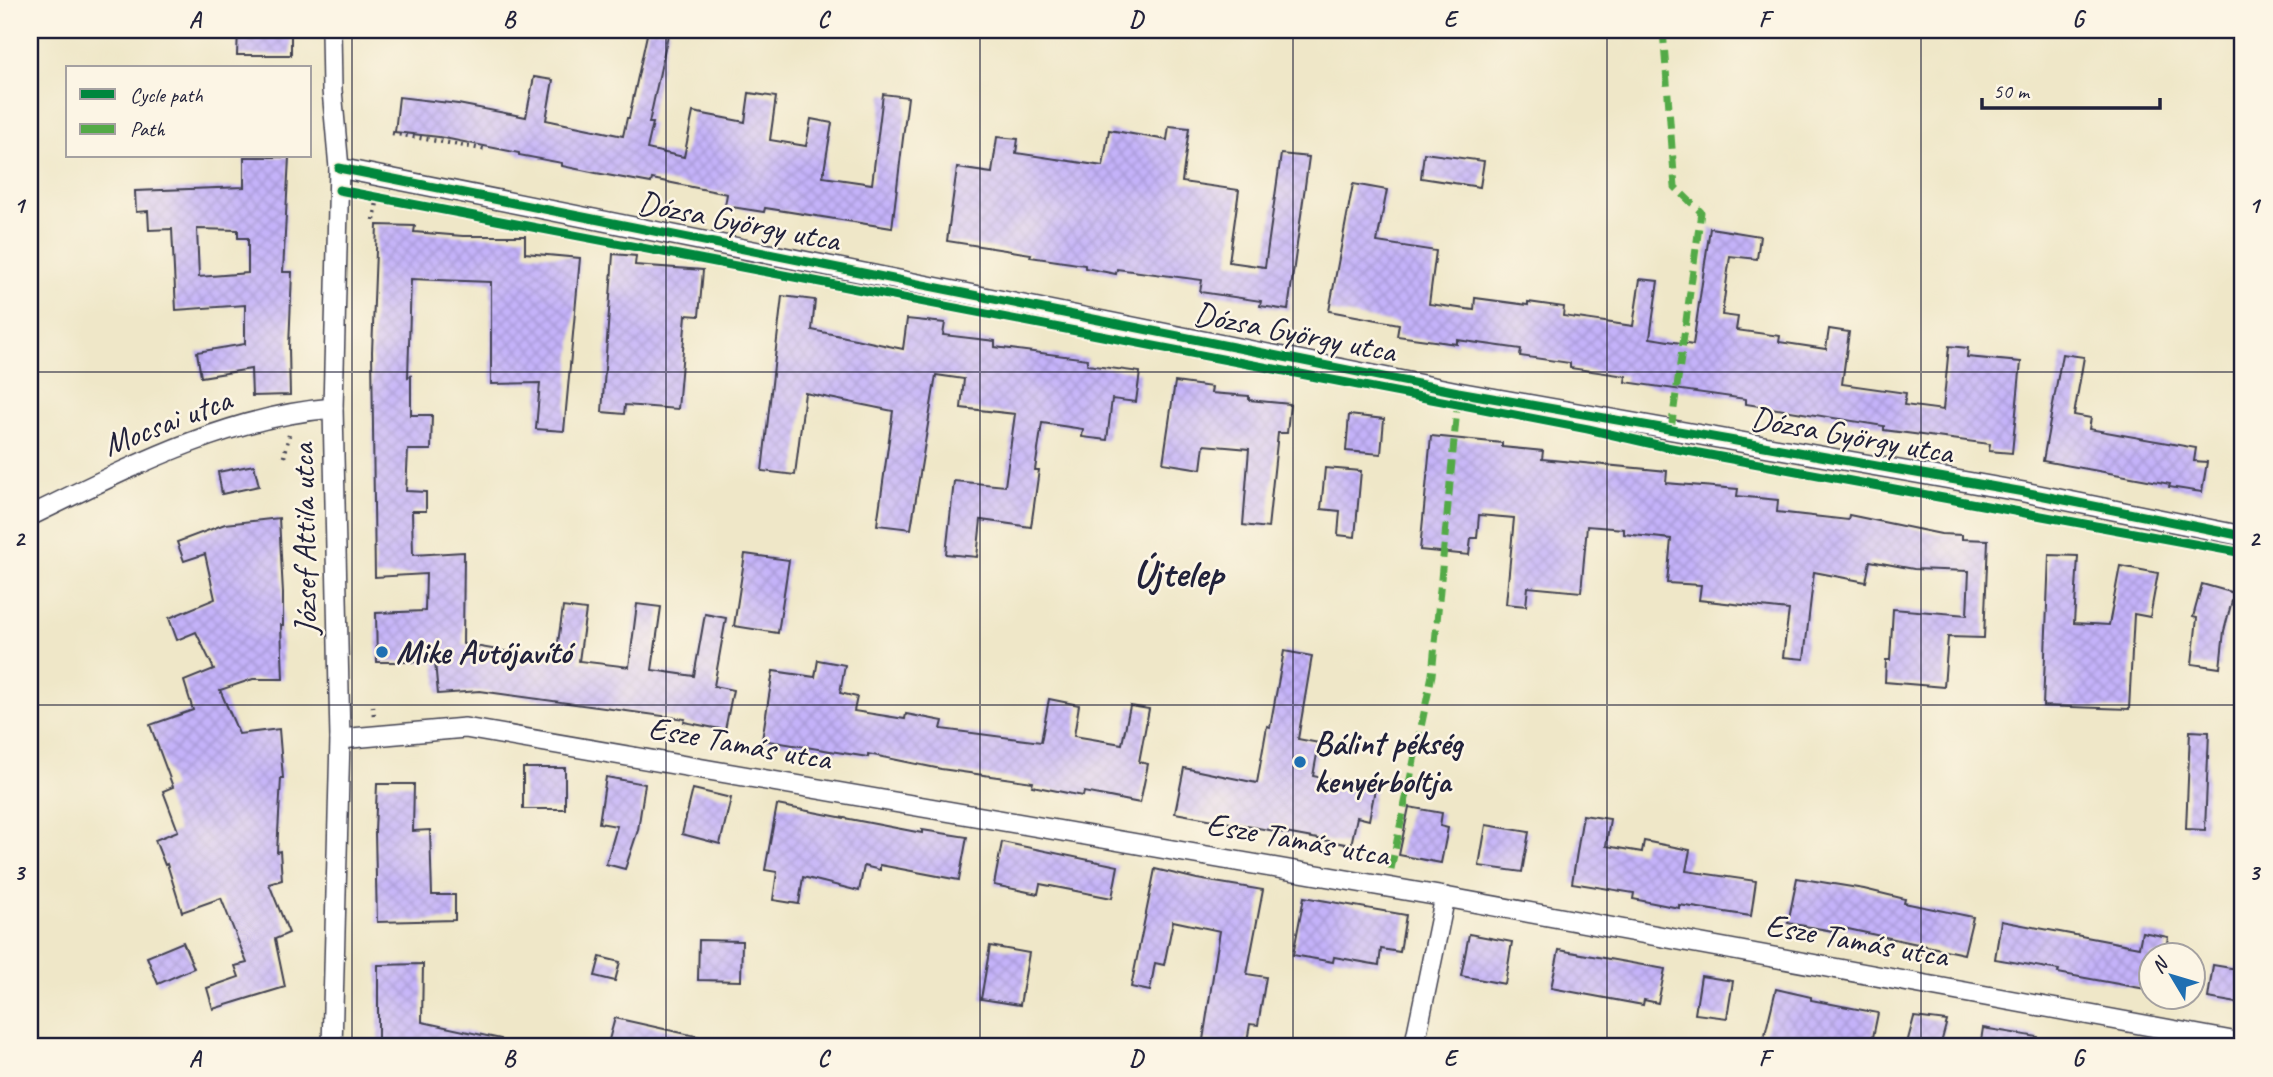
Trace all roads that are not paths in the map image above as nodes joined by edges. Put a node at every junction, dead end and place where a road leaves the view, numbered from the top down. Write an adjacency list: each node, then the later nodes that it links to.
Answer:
1 (331, 30): 2 (street, József Attila utca)
2 (339, 168): 3 (street, József Attila utca); 5 (street, Dózsa György utca)
3 (333, 408): 4 (street, Mocsai utca); 6 (street, József Attila utca)
4 (30, 516)
5 (2243, 536)
6 (340, 739): 7 (street, Esze Tamás utca); 9 (street, József Attila utca)
7 (1445, 897): 8 (street, Esze Tamás utca); 10 (street)
8 (2243, 1043)
9 (332, 1047)
10 (1414, 1047)

